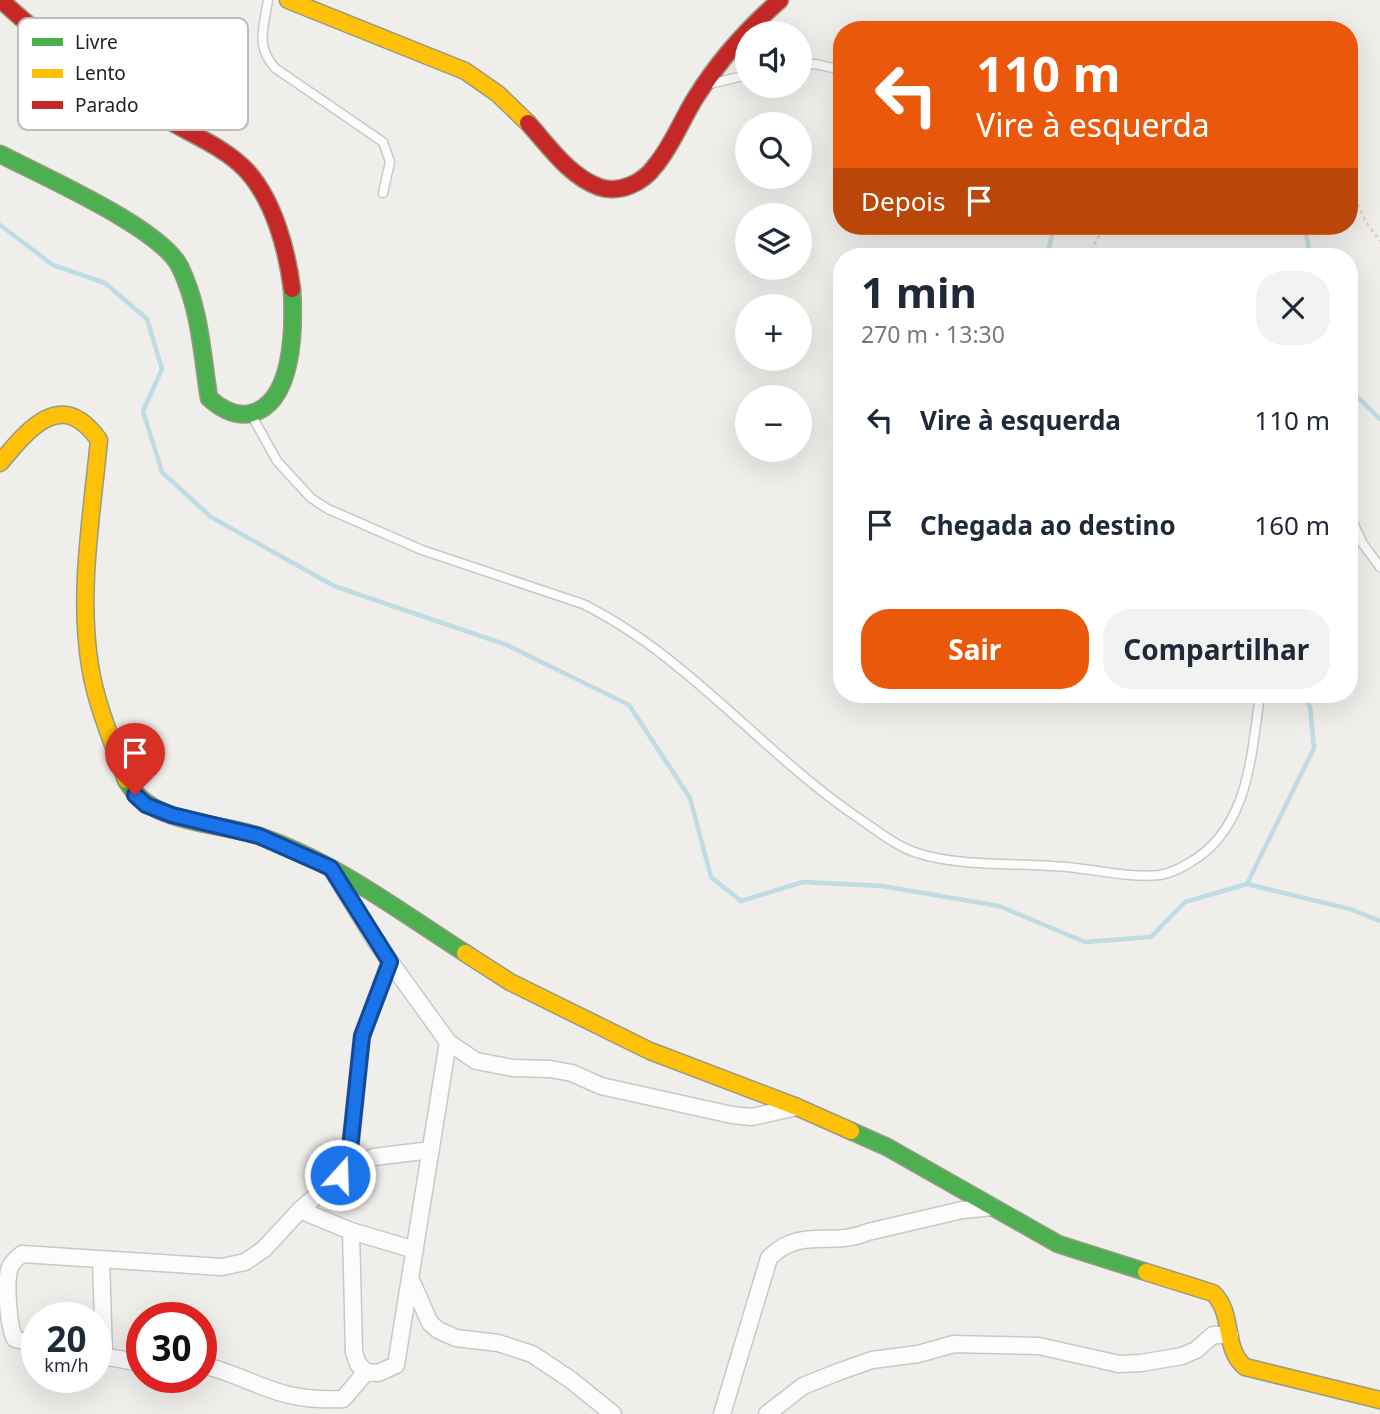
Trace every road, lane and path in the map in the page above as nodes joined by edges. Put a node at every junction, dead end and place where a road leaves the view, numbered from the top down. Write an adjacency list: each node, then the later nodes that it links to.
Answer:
1 (1, 0): 5 (street)
2 (268, 0): 12 (lane)
3 (288, 0): 9 (street)
4 (780, 0): 9 (street)
5 (24, 18)
6 (812, 64): 7 (lane)
7 (833, 68)
8 (735, 78): 9 (lane)
9 (701, 86)
10 (184, 130): 15 (street)
11 (0, 154): 15 (street)
12 (383, 193)
13 (1358, 205): 14 (path)
14 (1380, 241)
15 (251, 413): 19 (lane)
16 (0, 463): 20 (street)
17 (1358, 533): 18 (lane)
18 (1380, 567)
19 (1259, 703)
20 (331, 868): 21 (street); 23 (street)
21 (390, 962): 22 (street); 25 (street)
22 (447, 1042): 23 (street); 24 (street)
23 (797, 1107): 26 (street)
24 (430, 1150): 25 (street); 29 (street)
25 (348, 1168): 27 (street)
26 (993, 1207): 33 (street); 39 (street)
27 (300, 1210): 28 (street); 30 (street)
28 (351, 1231): 29 (street); 36 (street)
29 (415, 1250): 31 (street)
30 (101, 1259): 32 (street); 34 (street)
31 (411, 1279): 36 (street); 38 (street)
32 (101, 1302)
33 (1230, 1335): 37 (street); 40 (street)
34 (21, 1341)
35 (217, 1369): 36 (street)
36 (366, 1372)
37 (1380, 1400)
38 (613, 1414)
39 (722, 1414)
40 (767, 1414)

